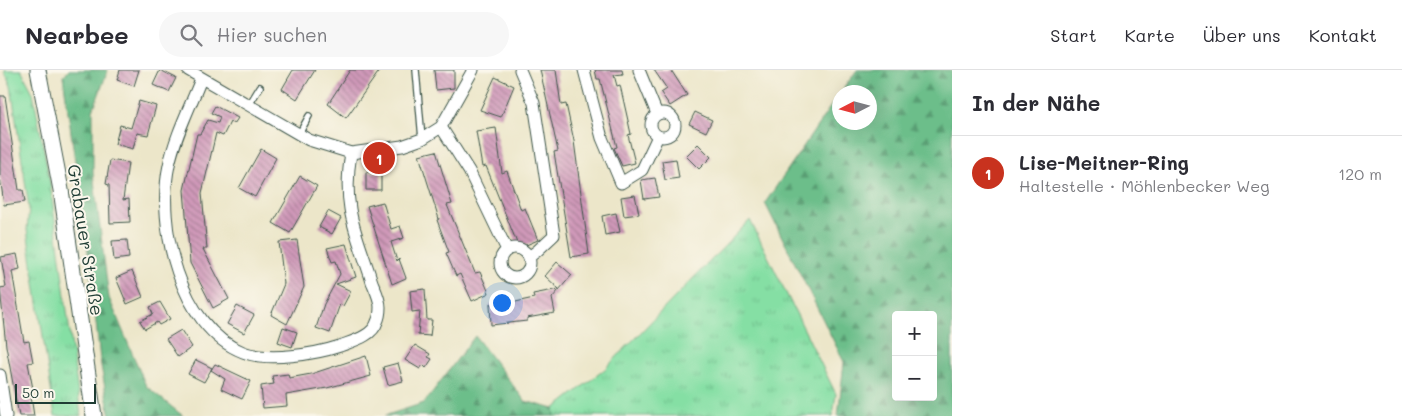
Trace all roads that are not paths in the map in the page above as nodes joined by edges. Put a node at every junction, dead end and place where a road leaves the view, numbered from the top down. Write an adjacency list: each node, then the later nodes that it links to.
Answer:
1 (38, 70): 22 (main road, Grabauer Straße)
2 (188, 70): 8 (street)
3 (416, 70): 16 (lane)
4 (473, 70): 13 (street)
5 (520, 70): 19 (street)
6 (584, 70): 15 (street)
7 (639, 70): 11 (street)
8 (201, 79): 10 (street); 17 (street)
9 (260, 87): 10 (lane)
10 (250, 105): 14 (street)
11 (657, 114): 15 (street); 15 (street)
12 (309, 116): 14 (lane)
13 (441, 127): 16 (street); 18 (street)
14 (299, 134): 17 (street)
15 (658, 136)
16 (422, 139): 17 (street)
17 (351, 153)
18 (507, 250): 19 (street); 19 (street)
19 (529, 257)
20 (0, 375): 21 (street)
21 (6, 416)
22 (94, 416)

